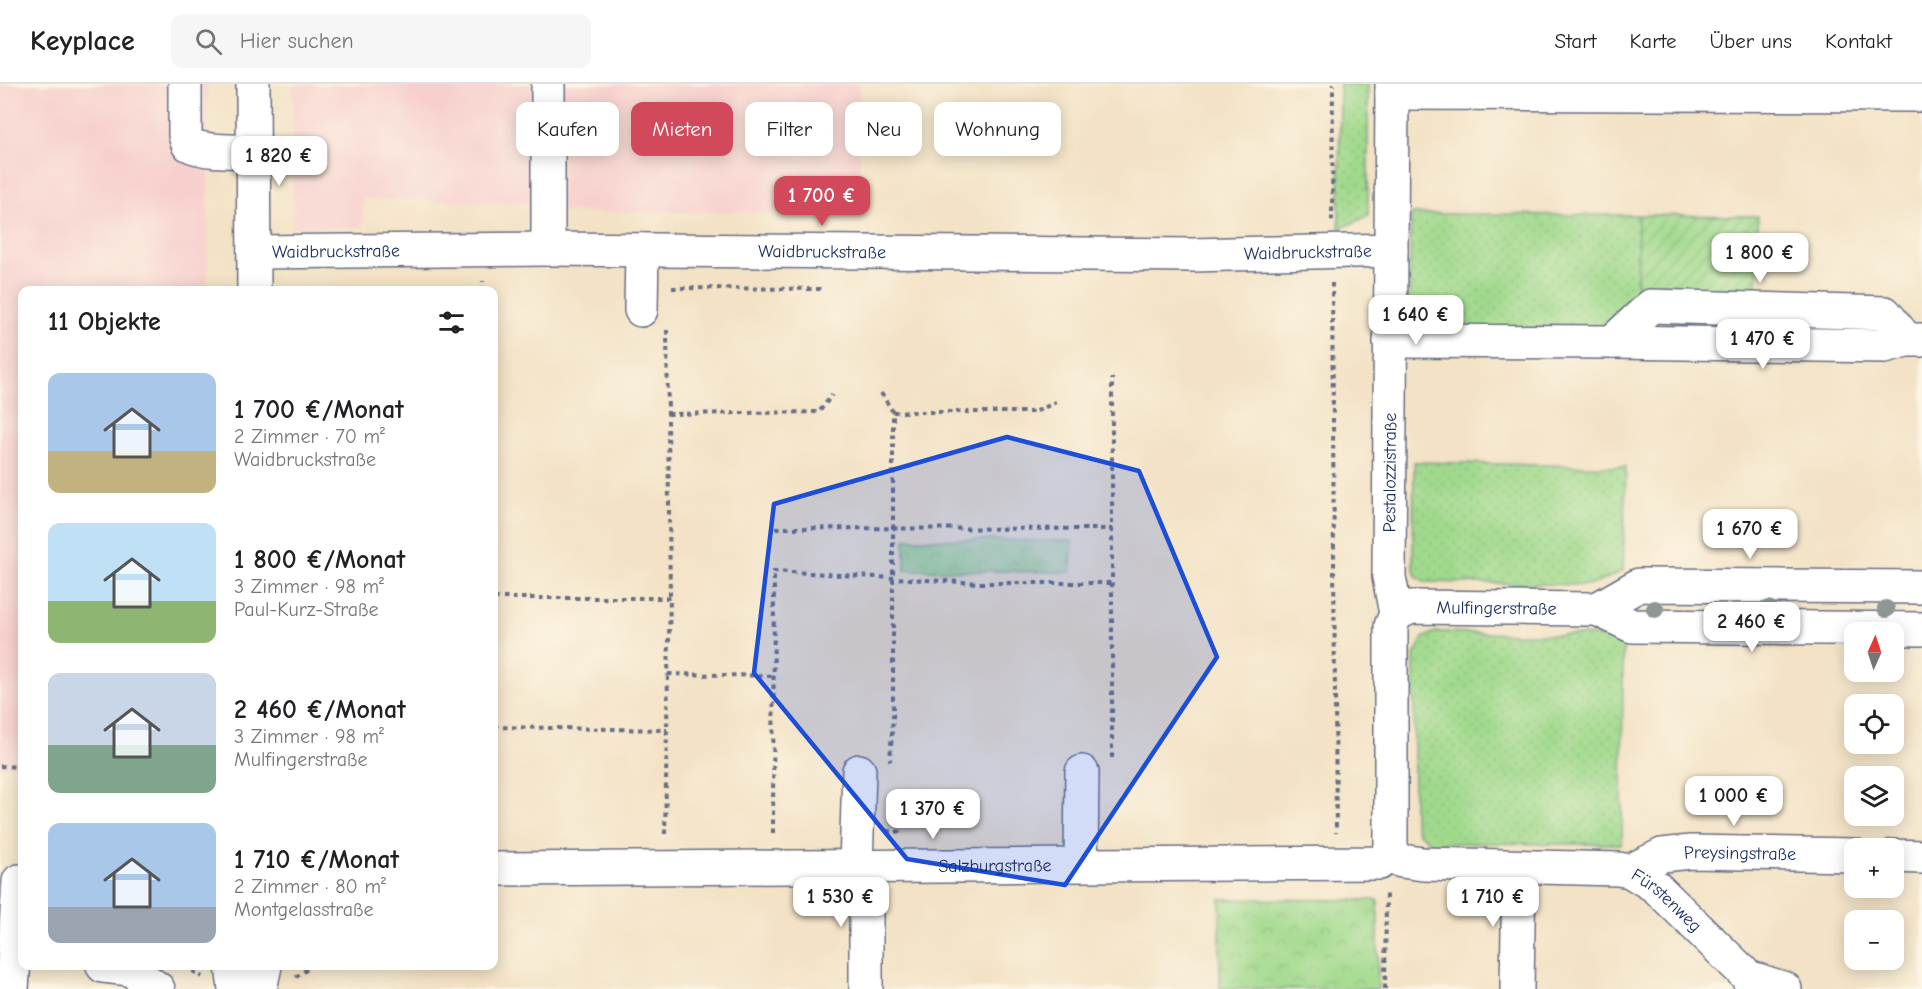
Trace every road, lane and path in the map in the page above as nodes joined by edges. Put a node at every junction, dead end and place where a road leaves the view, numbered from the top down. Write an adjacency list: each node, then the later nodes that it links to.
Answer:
1 (185, 84): 7 (street)
2 (253, 84): 7 (street)
3 (548, 84): 8 (street)
4 (1333, 84): 11 (path)
5 (1392, 88): 6 (street); 10 (street, Pestalozzistraße)
6 (1922, 95)
7 (254, 151): 12 (street)
8 (548, 249): 9 (street, Waidbruckstraße); 12 (street, Waidbruckstraße)
9 (642, 250): 11 (street, Waidbruckstraße); 16 (street)
10 (1391, 250): 11 (street, Waidbruckstraße); 18 (street, Pestalozzistraße)
11 (1331, 251): 52 (path)
12 (254, 252): 13 (street)
13 (254, 286)
14 (666, 288): 15 (path)
15 (824, 289)
16 (654, 316): 24 (path)
17 (1914, 340): 18 (street)
18 (1390, 341): 34 (street, Pestalozzistraße)
19 (1113, 378): 27 (path)
20 (881, 393): 23 (path)
21 (832, 395): 24 (path)
22 (1056, 402): 23 (path)
23 (893, 412): 26 (path)
24 (668, 414): 32 (path)
25 (776, 528): 26 (path)
26 (893, 529): 27 (path); 28 (path)
27 (1112, 529): 29 (path)
28 (893, 578): 29 (path); 37 (path); 40 (path)
29 (1112, 583): 43 (path)
30 (1922, 587): 33 (street)
31 (498, 598): 32 (path)
32 (670, 598): 36 (path)
33 (1597, 609): 34 (street, Mulfingerstraße); 35 (street, Mulfingerstraße)
34 (1396, 614): 50 (street, Pestalozzistraße)
35 (1922, 630)
36 (668, 674): 37 (path); 39 (path)
37 (774, 676): 46 (path)
38 (498, 727): 39 (path)
39 (667, 730): 47 (path)
40 (890, 763)
41 (0, 766): 42 (path)
42 (18, 766)
43 (1097, 767): 53 (street)
44 (859, 771): 54 (street)
45 (888, 820): 54 (path)
46 (773, 833)
47 (665, 834)
48 (1844, 855): 57 (street, Preysingstraße)
49 (1904, 856): 51 (street)
50 (1387, 857): 52 (street, Salzburgstraße); 55 (street, Fürstenweg); 71 (path)
51 (1922, 857)
52 (1336, 863): 53 (street, Salzburgstraße)
53 (1081, 864): 54 (street, Salzburgstraße)
54 (870, 866): 56 (street, Salzburgstraße); 70 (street)
55 (1519, 867): 57 (street, Fürstenweg); 72 (street)
56 (498, 869)
57 (1630, 871): 64 (street, Fürstenweg)
58 (14, 881): 59 (street)
59 (18, 957): 65 (street)
60 (90, 970): 66 (street)
61 (131, 970): 67 (street)
62 (233, 970): 68 (street)
63 (264, 970): 69 (street)
64 (1750, 983): 73 (street, Fürstenweg)
65 (12, 989)
66 (89, 989)
67 (158, 989)
68 (235, 989)
69 (260, 989)
70 (866, 989)
71 (1385, 989)
72 (1517, 989)
73 (1785, 989)

